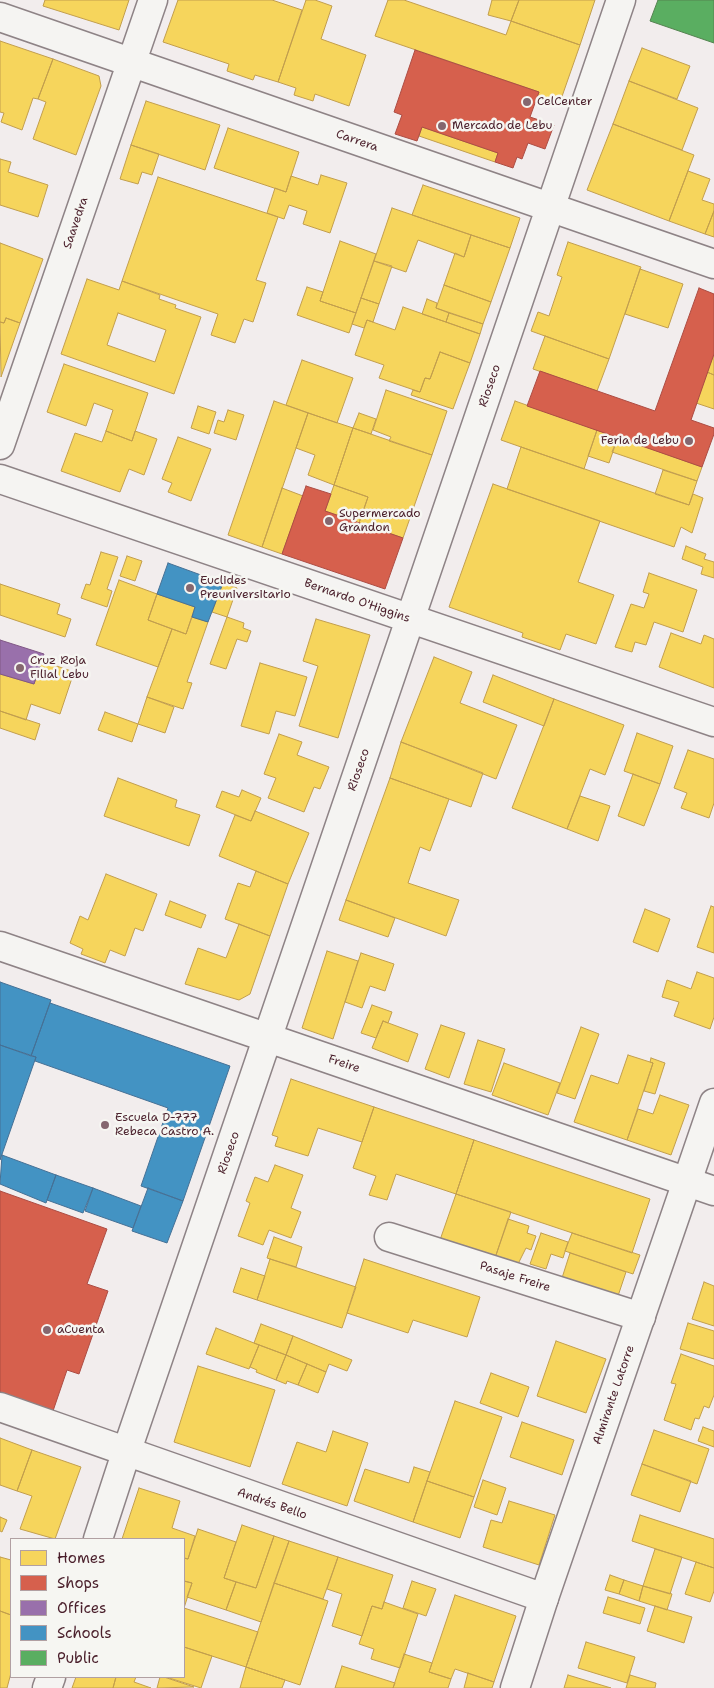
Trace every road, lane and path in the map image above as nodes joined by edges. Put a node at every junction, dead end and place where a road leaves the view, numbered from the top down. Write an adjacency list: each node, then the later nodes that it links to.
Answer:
1 (153, 0): 4 (street, Saavedra)
2 (621, 0): 5 (street, Rioseco)
3 (0, 17): 4 (street, Carrera)
4 (131, 63): 5 (street, Carrera); 7 (street, Saavedra)
5 (551, 207): 6 (street, Carrera); 9 (street, Rioseco)
6 (714, 264)
7 (0, 445)
8 (0, 479): 9 (street, Bernardo O'Higgins)
9 (410, 619): 10 (street, Bernardo O'Higgins); 12 (street, Rioseco)
10 (714, 722)
11 (0, 946): 12 (street, Freire)
12 (268, 1038): 14 (street, Freire); 19 (street, Rioseco)
13 (714, 1103): 14 (street, Almirante Latorre)
14 (687, 1181): 15 (street, Freire); 17 (street, Almirante Latorre)
15 (714, 1191)
16 (389, 1237): 17 (street, Pasaje Freire)
17 (641, 1317): 21 (street, Almirante Latorre)
18 (0, 1408): 19 (street, Andrés Bello)
19 (126, 1453): 20 (street, Rioseco); 21 (street, Andrés Bello)
20 (98, 1538)
21 (544, 1598): 22 (street, Almirante Latorre)
22 (515, 1688)

